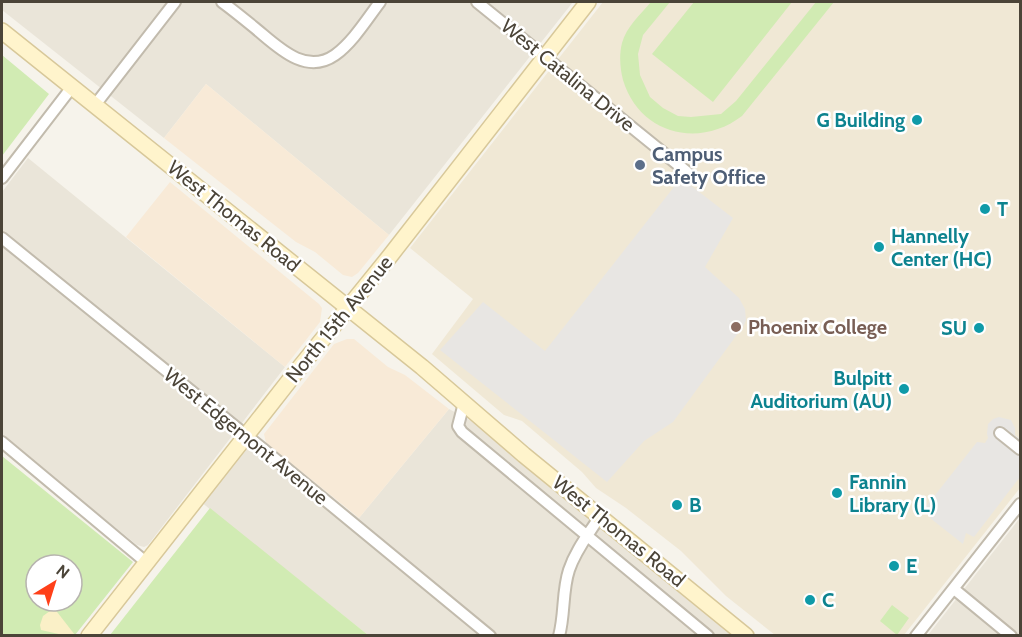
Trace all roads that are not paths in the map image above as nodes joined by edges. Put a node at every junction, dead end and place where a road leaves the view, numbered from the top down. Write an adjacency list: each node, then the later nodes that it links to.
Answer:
1 (175, 2): 9 (street)
2 (222, 2): 3 (street)
3 (380, 2)
4 (477, 2): 7 (street, West Catalina Drive)
5 (588, 2): 7 (main road, North 15th Avenue)
6 (2, 31): 8 (main road, West Thomas Road)
7 (545, 56): 10 (street, West Catalina Drive); 13 (main road, North 15th Avenue)
8 (72, 87): 9 (main road, West Thomas Road); 11 (street)
9 (95, 105): 13 (main road, West Thomas Road)
10 (687, 172)
11 (2, 178)
12 (2, 238): 16 (street, West Edgemont Avenue)
13 (348, 308): 14 (main road, West Thomas Road); 16 (main road, North 15th Avenue)
14 (464, 404): 20 (main road, West Thomas Road); 21 (street, West Thomas Road)
15 (1000, 432): 18 (street)
16 (246, 436): 22 (main road, North 15th Avenue); 25 (street, West Edgemont Avenue)
17 (2, 442): 22 (street)
18 (1020, 449)
19 (1020, 504): 23 (street)
20 (600, 516): 21 (street); 28 (main road, West Thomas Road)
21 (587, 535): 26 (street); 27 (street, West Thomas Road)
22 (147, 563): 24 (main road, North 15th Avenue)
23 (954, 589): 29 (street); 30 (street)
24 (89, 636)
25 (490, 636)
26 (559, 636)
27 (708, 636)
28 (746, 636)
29 (916, 636)
30 (1011, 636)

